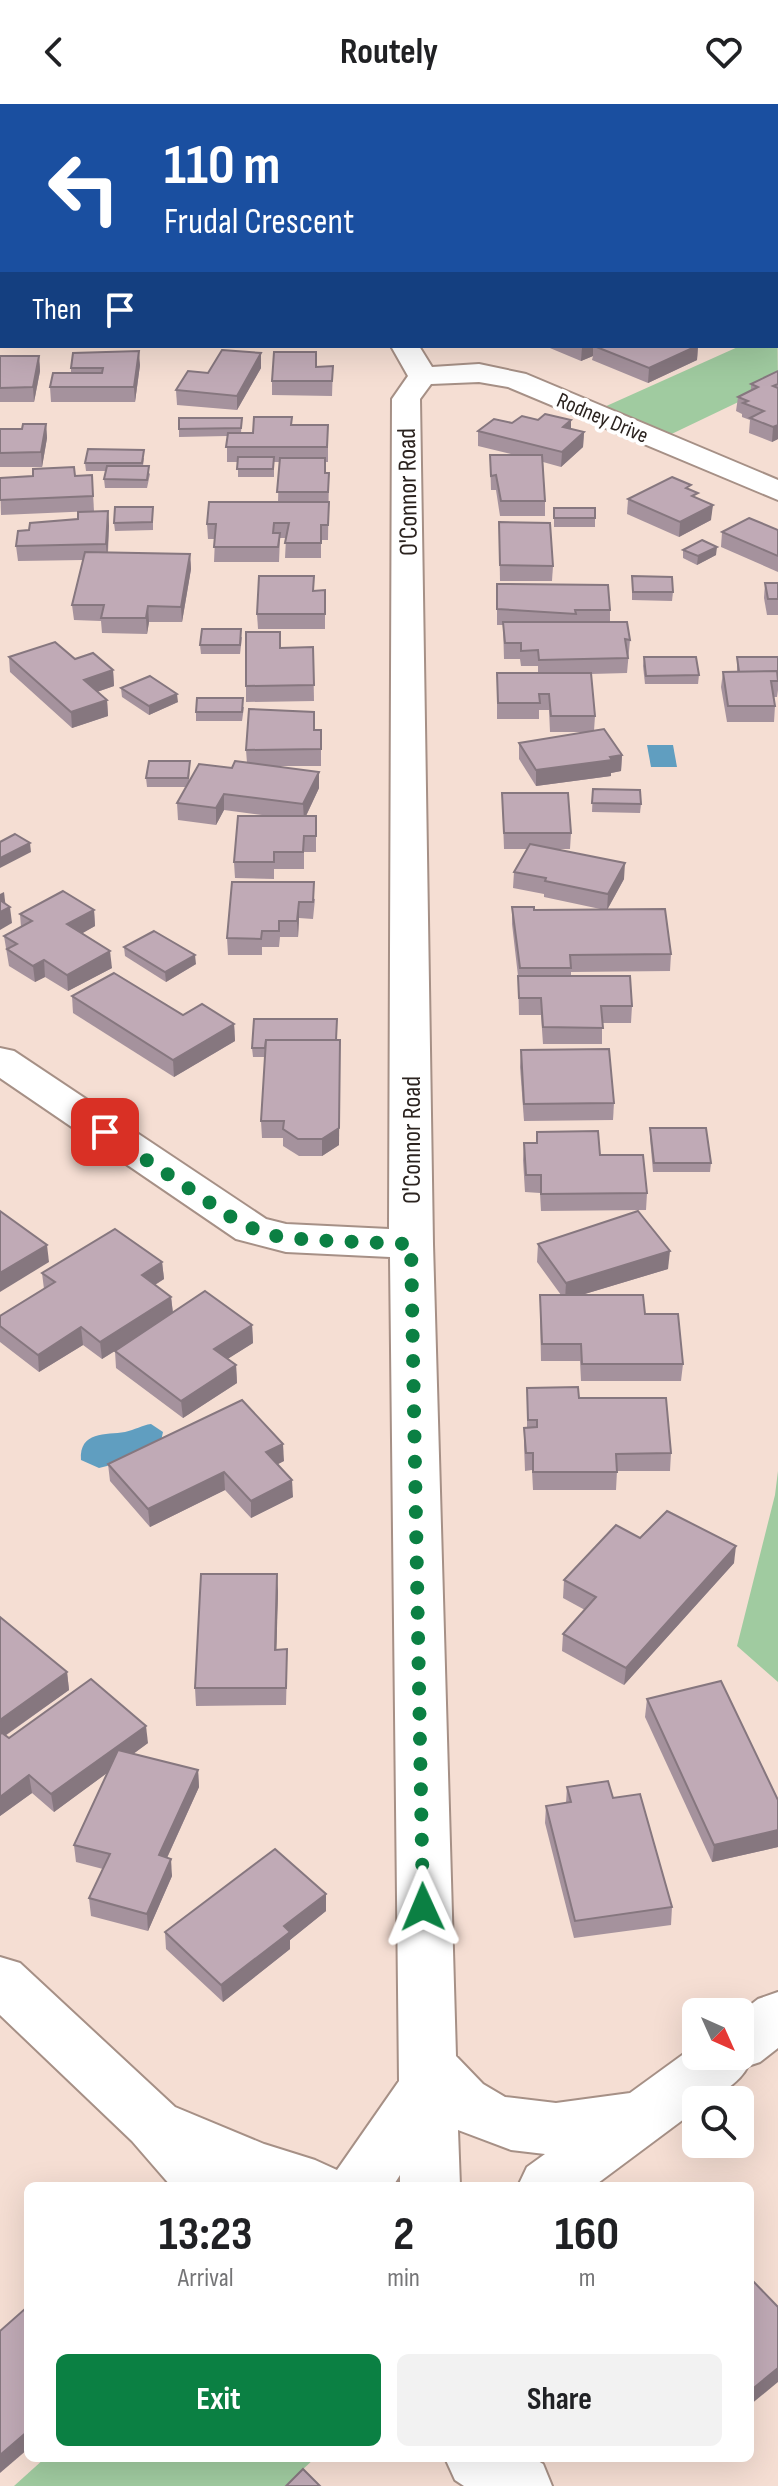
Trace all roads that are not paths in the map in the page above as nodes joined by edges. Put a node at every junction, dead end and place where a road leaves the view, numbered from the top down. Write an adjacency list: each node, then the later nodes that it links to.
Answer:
1 (414, 361): 2 (street, Rodney Drive); 4 (street, O'Connor Road)
2 (778, 491)
3 (0, 1060): 4 (street)
4 (411, 1244): 9 (street, O'Connor Road)
5 (0, 1980): 11 (street)
6 (778, 2016): 7 (street)
7 (754, 2034)
8 (706, 2070): 10 (street)
9 (426, 2075): 10 (street); 14 (street); 15 (street, O'Connor Road)
10 (646, 2115): 16 (street)
11 (152, 2123): 12 (street); 13 (street)
12 (205, 2182)
13 (302, 2182)
14 (361, 2182)
15 (430, 2182)
16 (554, 2182)
17 (483, 2462): 19 (street)
18 (533, 2462): 20 (street)
19 (520, 2486)
20 (550, 2486)

